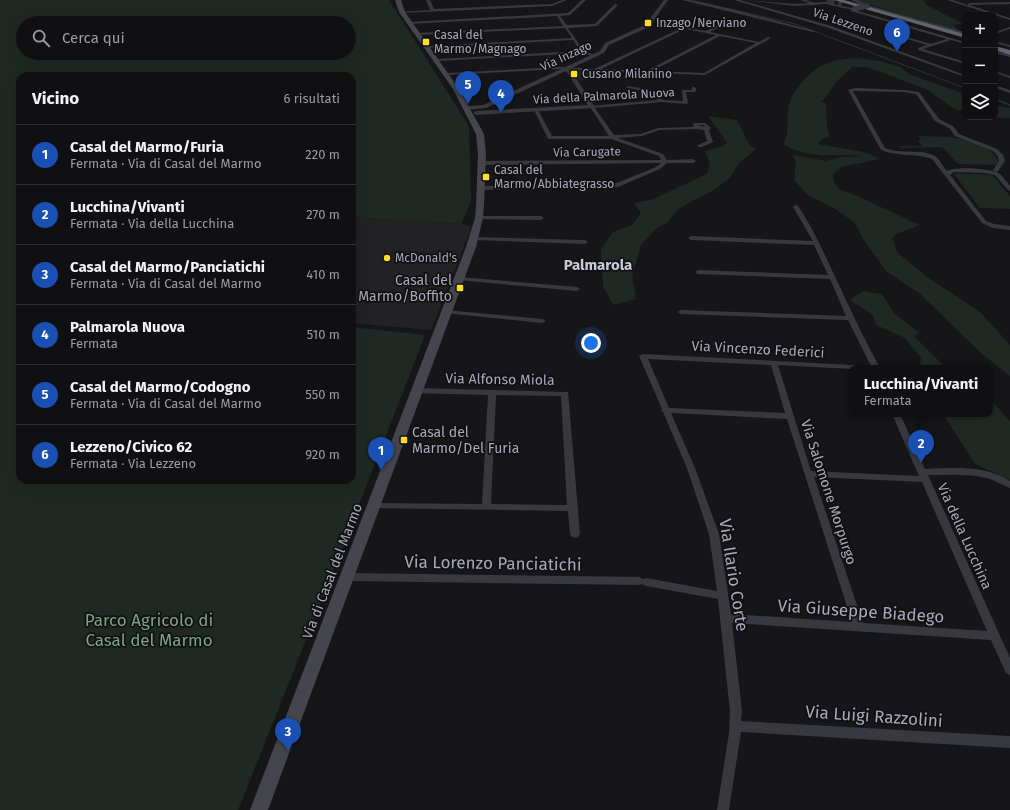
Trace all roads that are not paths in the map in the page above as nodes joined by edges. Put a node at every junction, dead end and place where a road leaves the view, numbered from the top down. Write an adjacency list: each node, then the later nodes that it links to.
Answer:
1 (398, 0): 20 (main road, Via di Casal del Marmo)
2 (428, 0): 19 (street)
3 (564, 0): 13 (street); 19 (street)
4 (584, 0): 13 (street)
5 (666, 0): 57 (street, Via Inzago)
6 (684, 0): 31 (street)
7 (736, 0): 66 (street, Via Lezzeno)
8 (746, 0): 14 (street)
9 (802, 0): 14 (street)
10 (853, 0): 16 (street)
11 (949, 0): 17 (street)
12 (1010, 3): 17 (street)
13 (580, 4): 22 (street)
14 (816, 4): 18 (street)
15 (616, 5): 29 (street)
16 (866, 5): 18 (street, bridge); 33 (street)
17 (964, 5): 21 (street)
18 (847, 7): 38 (highway); 41 (street); 42 (highway)
19 (432, 10): 20 (street)
20 (402, 12): 28 (main road, Via di Casal del Marmo)
21 (986, 12)
22 (558, 15): 28 (street); 29 (street)
23 (998, 15): 24 (street)
24 (1010, 15)
25 (998, 16): 26 (street)
26 (1010, 19)
27 (727, 22): 32 (street)
28 (409, 23): 35 (main road, Via di Casal del Marmo)
29 (565, 27): 35 (street); 40 (street)
30 (1010, 28): 34 (street)
31 (812, 31)
32 (706, 32): 36 (street); 62 (street)
33 (962, 32)
34 (998, 32)
35 (418, 34): 52 (main road, Via di Casal del Marmo)
36 (720, 35): 45 (street); 63 (street)
37 (896, 35): 48 (street)
38 (962, 35)
39 (769, 38): 45 (street)
40 (574, 39): 52 (street); 54 (street)
41 (950, 39): 44 (street); 48 (street)
42 (962, 39)
43 (1010, 39): 46 (street)
44 (962, 42)
45 (760, 43): 63 (street)
46 (998, 43)
47 (998, 44): 51 (street)
48 (931, 45): 60 (street)
49 (998, 45): 53 (highway)
50 (998, 45): 56 (highway)
51 (1010, 46)
52 (427, 47): 59 (main road, Via di Casal del Marmo)
53 (1010, 49)
54 (583, 52): 57 (street); 59 (street)
55 (998, 53): 58 (street)
56 (1010, 53)
57 (594, 56): 61 (street, Via Inzago)
58 (1010, 56)
59 (438, 60): 65 (main road, Via di Casal del Marmo)
60 (962, 62)
61 (567, 68): 62 (street); 65 (street); 73 (street); 74 (street, Via Inzago)
62 (595, 70): 63 (street)
63 (647, 72)
64 (998, 73): 67 (street)
65 (447, 74): 76 (main road, Via di Casal del Marmo)
66 (962, 75)
67 (1010, 77)
68 (629, 87): 72 (street)
69 (998, 87): 71 (street)
70 (694, 88): 72 (street, Via della Palmarola Nuova)
71 (1010, 92)
72 (662, 102): 73 (street, Via della Palmarola Nuova)
73 (592, 106): 75 (street, Via della Palmarola Nuova); 77 (street)
74 (486, 110): 75 (street, Via della Palmarola Nuova); 76 (street, Via della Palmarola Nuova)
75 (536, 110): 77 (street)
76 (468, 111): 81 (main road, Via di Casal del Marmo)
77 (613, 138): 78 (street); 79 (street)
78 (700, 146)
79 (664, 161): 80 (street, Via Carugate); 81 (street, Via Carugate); 85 (street)
80 (693, 161)
81 (482, 163): 85 (main road, Via di Casal del Marmo)
82 (940, 165): 83 (street); 83 (street); 84 (street)
83 (996, 172): 84 (street); 86 (street)
84 (948, 175): 90 (street)
85 (481, 188): 88 (main road, Via di Casal del Marmo)
86 (1010, 189)
87 (796, 207): 94 (street)
88 (479, 218): 89 (street); 92 (main road, Via di Casal del Marmo)
89 (541, 218)
90 (1010, 228)
91 (691, 238): 94 (street)
92 (474, 239): 93 (street); 97 (main road, Via di Casal del Marmo)
93 (585, 242)
94 (817, 243): 96 (street)
95 (698, 272): 96 (street)
96 (832, 277): 101 (street)
97 (459, 279): 98 (street); 99 (main road, Via di Casal del Marmo)
98 (577, 289)
99 (446, 312): 102 (street); 107 (main road, Via di Casal del Marmo)
100 (681, 312): 101 (street)
101 (851, 318): 105 (street)
102 (542, 321)
103 (643, 356): 104 (street, Via Vincenzo Federici); 109 (street, Via Ilario Corte)
104 (774, 364): 106 (street, Via Vincenzo Federici); 110 (street, Via Salomone Morpurgo)
105 (874, 365)
106 (849, 367)
107 (416, 391): 108 (street, Via Alfonso Miola); 115 (main road, Via di Casal del Marmo)
108 (492, 393): 116 (street); 117 (street, Via Alfonso Miola)
109 (665, 410): 110 (street); 120 (street, Via Ilario Corte)
110 (790, 416): 112 (street, Via Salomone Morpurgo)
111 (897, 417): 113 (street, Via della Lucchina)
112 (808, 474): 113 (street); 122 (street, Via Salomone Morpurgo)
113 (923, 475): 114 (street); 123 (street, Via della Lucchina)
114 (1010, 485)
115 (374, 506): 116 (street); 119 (main road, Via di Casal del Marmo)
116 (486, 507): 117 (street)
117 (572, 508): 118 (street, Via Alfonso Miola)
118 (575, 534)
119 (347, 577): 120 (street, Via Lorenzo Panciatichi); 127 (main road, Via di Casal del Marmo)
120 (723, 596): 121 (street, Via Ilario Corte)
121 (726, 618): 122 (street, Via Giuseppe Biadego); 125 (street, Via Ilario Corte)
122 (859, 627): 123 (street, Via Giuseppe Biadego)
123 (995, 636): 124 (street, Via della Lucchina)
124 (1010, 670)
125 (736, 726): 126 (street, Via Luigi Razzolini); 128 (street, Via Ilario Corte)
126 (1010, 742)
127 (260, 810)
128 (723, 810)

